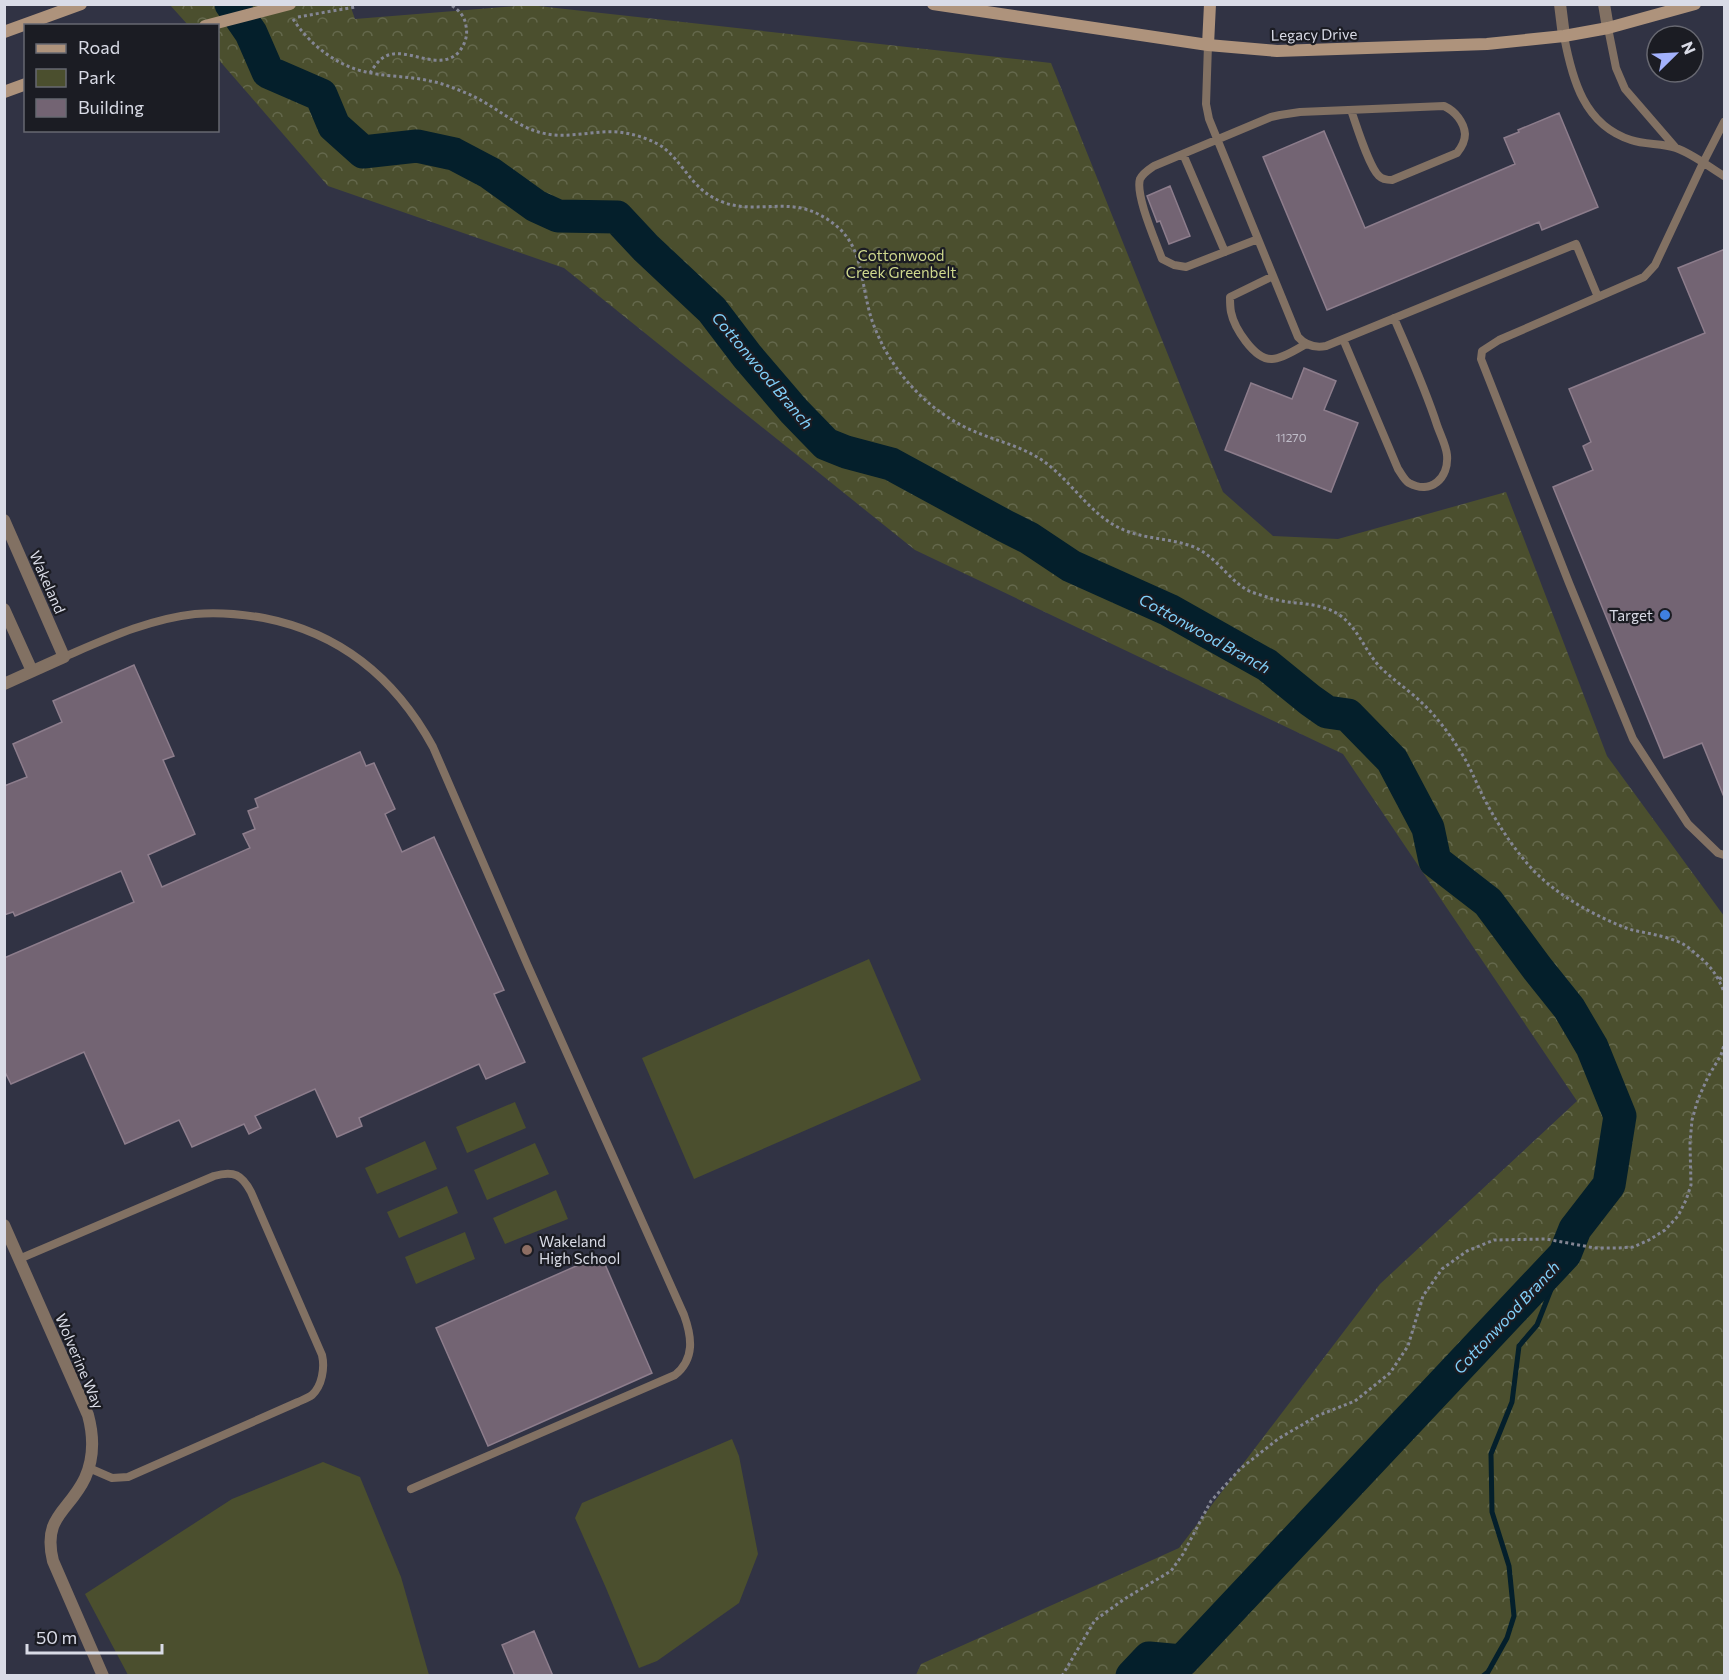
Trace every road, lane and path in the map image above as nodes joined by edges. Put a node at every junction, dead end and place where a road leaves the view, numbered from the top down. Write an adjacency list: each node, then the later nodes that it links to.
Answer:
1 (81, 4): 9 (main road)
2 (449, 4): 16 (path)
3 (933, 4): 15 (main road, Legacy Drive)
4 (1210, 4): 15 (main road)
5 (1560, 4): 14 (street)
6 (1604, 4): 12 (street)
7 (1695, 4): 12 (main road, Legacy Drive)
8 (290, 10): 10 (main road, bridge); 16 (path)
9 (26, 24)
10 (216, 24)
11 (24, 25): 13 (main road)
12 (1608, 28): 14 (main road, Legacy Drive); 22 (lane)
13 (4, 32)
14 (1564, 36): 15 (main road, Legacy Drive); 22 (lane)
15 (1208, 45): 21 (lane)
16 (370, 73): 40 (path)
17 (24, 85): 18 (main road)
18 (4, 92)
19 (1351, 110): 19 (lane); 21 (lane)
20 (1725, 122): 24 (lane)
21 (1217, 140): 23 (lane); 26 (lane)
22 (1676, 148): 24 (lane)
23 (1183, 154): 27 (lane); 27 (lane)
24 (1703, 163): 25 (lane); 29 (lane)
25 (1725, 176)
26 (1258, 239): 27 (lane); 28 (lane)
27 (1225, 252)
28 (1273, 276): 32 (lane); 32 (lane)
29 (1598, 297): 30 (lane); 38 (lane)
30 (1394, 318): 31 (lane); 31 (lane)
31 (1343, 339): 32 (lane)
32 (1306, 344)
33 (4, 520): 35 (street, Wakeland)
34 (4, 609): 36 (street)
35 (64, 657): 36 (street); 46 (lane)
36 (32, 671): 37 (street)
37 (4, 684)
38 (1725, 855)
39 (1725, 976): 40 (path)
40 (1719, 979): 41 (path)
41 (1725, 992)
42 (1725, 1045): 48 (path)
43 (4, 1225): 44 (street, Wolverine Way)
44 (19, 1258): 45 (street, Wolverine Way); 45 (lane)
45 (89, 1468): 47 (street, Wolverine Way)
46 (411, 1489)
47 (103, 1676)
48 (1062, 1676)

